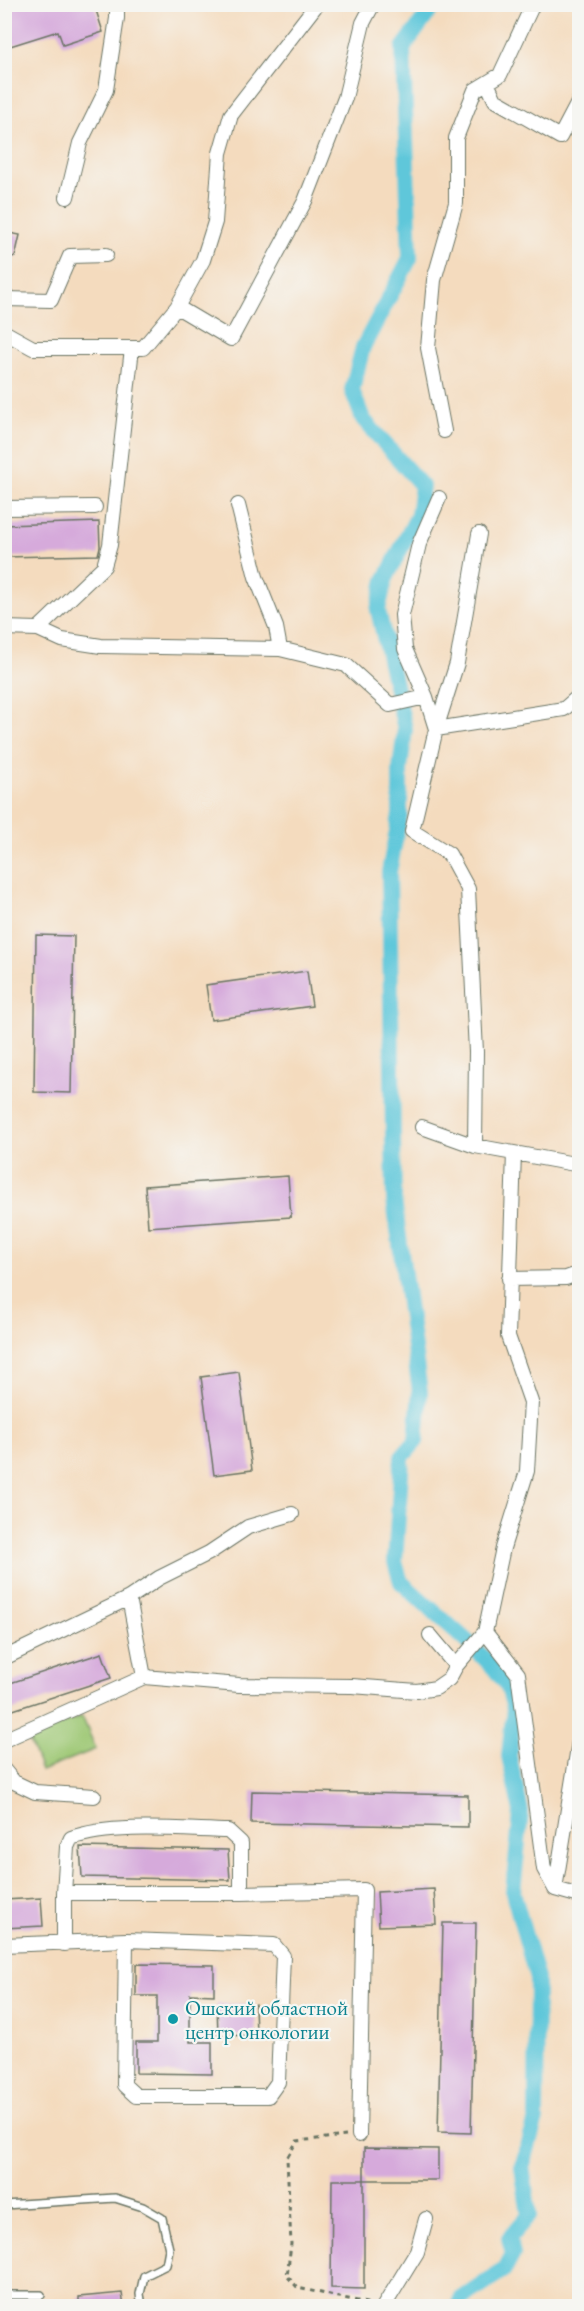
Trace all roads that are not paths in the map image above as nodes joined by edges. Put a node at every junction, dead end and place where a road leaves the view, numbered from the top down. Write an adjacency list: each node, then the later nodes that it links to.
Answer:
1 (117, 4): 7 (street)
2 (317, 4): 10 (street)
3 (373, 4): 10 (street)
4 (533, 4): 5 (street)
5 (487, 83): 6 (street); 13 (street)
6 (579, 99)
7 (67, 197)
8 (106, 255): 9 (street)
9 (4, 299)
10 (177, 307): 12 (street)
11 (4, 332): 12 (street)
12 (132, 348): 20 (street)
13 (444, 431)
14 (439, 498): 23 (street)
15 (238, 505): 21 (street)
16 (95, 507): 17 (street)
17 (4, 508)
18 (479, 534): 24 (street)
19 (4, 628): 20 (street)
20 (38, 629): 21 (street)
21 (280, 649): 23 (street)
22 (579, 696): 24 (street)
23 (426, 697): 24 (street)
24 (436, 729): 26 (street)
25 (422, 1127): 26 (street)
26 (475, 1146): 27 (street)
27 (514, 1153): 28 (street); 30 (street)
28 (579, 1165)
29 (579, 1273): 30 (street)
30 (509, 1279): 34 (street)
31 (292, 1514): 32 (street)
32 (129, 1598): 35 (street); 37 (street)
33 (430, 1635): 36 (street)
34 (481, 1635): 36 (street); 42 (street)
35 (4, 1658)
36 (460, 1660): 37 (street)
37 (144, 1677): 39 (street)
38 (579, 1735): 42 (street)
39 (4, 1740)
40 (4, 1770): 41 (street)
41 (94, 1796)
42 (555, 1888): 45 (street)
43 (64, 1893): 44 (street); 44 (street); 47 (street)
44 (241, 1893): 49 (street)
45 (579, 1896)
46 (126, 1940): 46 (street); 47 (street)
47 (64, 1944): 48 (street)
48 (4, 1945)
49 (359, 2135)
50 (4, 2205): 55 (lane)
51 (426, 2219): 54 (street)
52 (4, 2295): 53 (lane)
53 (41, 2295)
54 (384, 2306)
55 (142, 2307)

